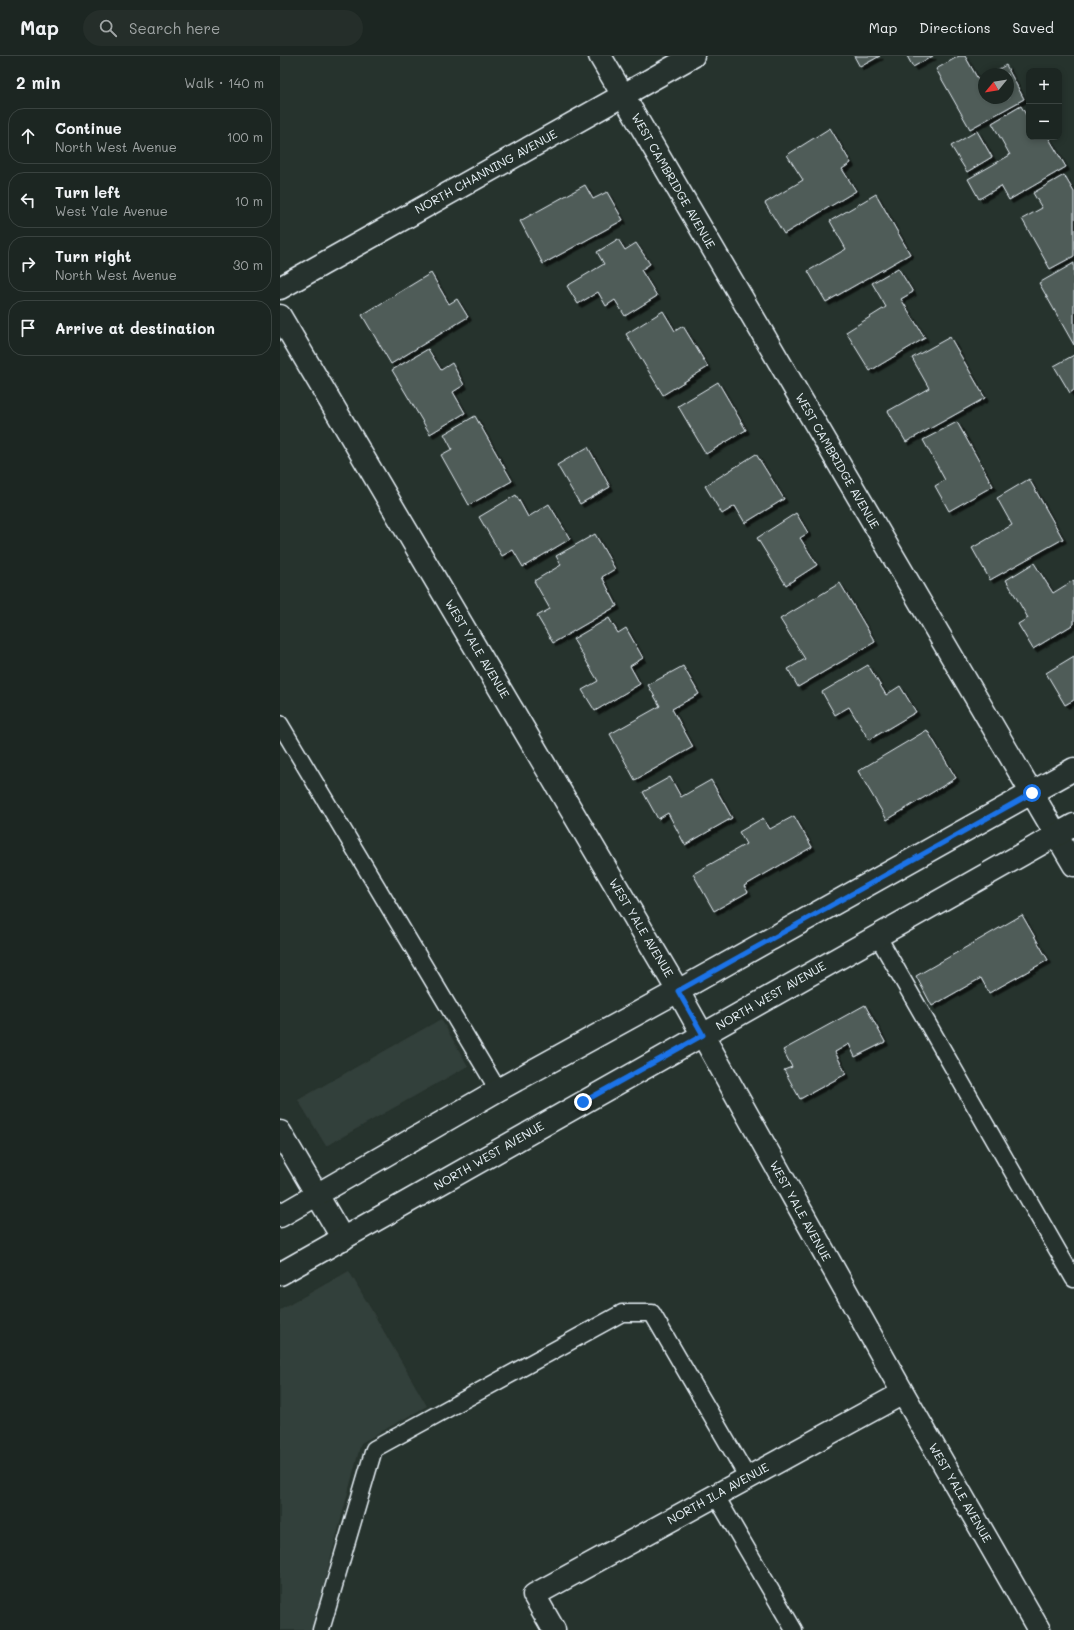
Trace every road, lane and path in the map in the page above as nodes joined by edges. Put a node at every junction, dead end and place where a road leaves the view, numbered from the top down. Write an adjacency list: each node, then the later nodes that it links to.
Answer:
1 (600, 56): 3 (street, WEST CAMBRIDGE AVENUE)
2 (693, 56): 3 (street, NORTH CHANNING AVENUE)
3 (623, 95): 4 (street, NORTH CHANNING AVENUE); 8 (street, WEST CAMBRIDGE AVENUE)
4 (280, 288)
5 (280, 316): 12 (street, WEST YALE AVENUE)
6 (280, 724): 14 (lane)
7 (1074, 769): 8 (street)
8 (1032, 793): 9 (street, WEST CAMBRIDGE AVENUE); 12 (street)
9 (1065, 830): 10 (street, WEST CAMBRIDGE AVENUE); 11 (street, NORTH WEST AVENUE)
10 (1074, 865)
11 (877, 935): 13 (street, NORTH WEST AVENUE); 20 (lane)
12 (678, 991): 13 (street, WEST YALE AVENUE); 14 (street)
13 (703, 1035): 18 (street, NORTH WEST AVENUE); 21 (street, WEST YALE AVENUE)
14 (498, 1090): 16 (street)
15 (280, 1132): 16 (street)
16 (318, 1196): 17 (street); 18 (street)
17 (280, 1216)
18 (343, 1239): 19 (street, NORTH WEST AVENUE)
19 (280, 1274)
20 (1074, 1279)
21 (902, 1393): 22 (street, NORTH ILA AVENUE); 27 (street, WEST YALE AVENUE)
22 (748, 1478): 23 (street, NORTH ILA AVENUE); 24 (lane)
23 (716, 1496): 25 (street, NORTH ILA AVENUE); 26 (lane)
24 (321, 1630)
25 (554, 1630)
26 (794, 1630)
27 (1039, 1630)

